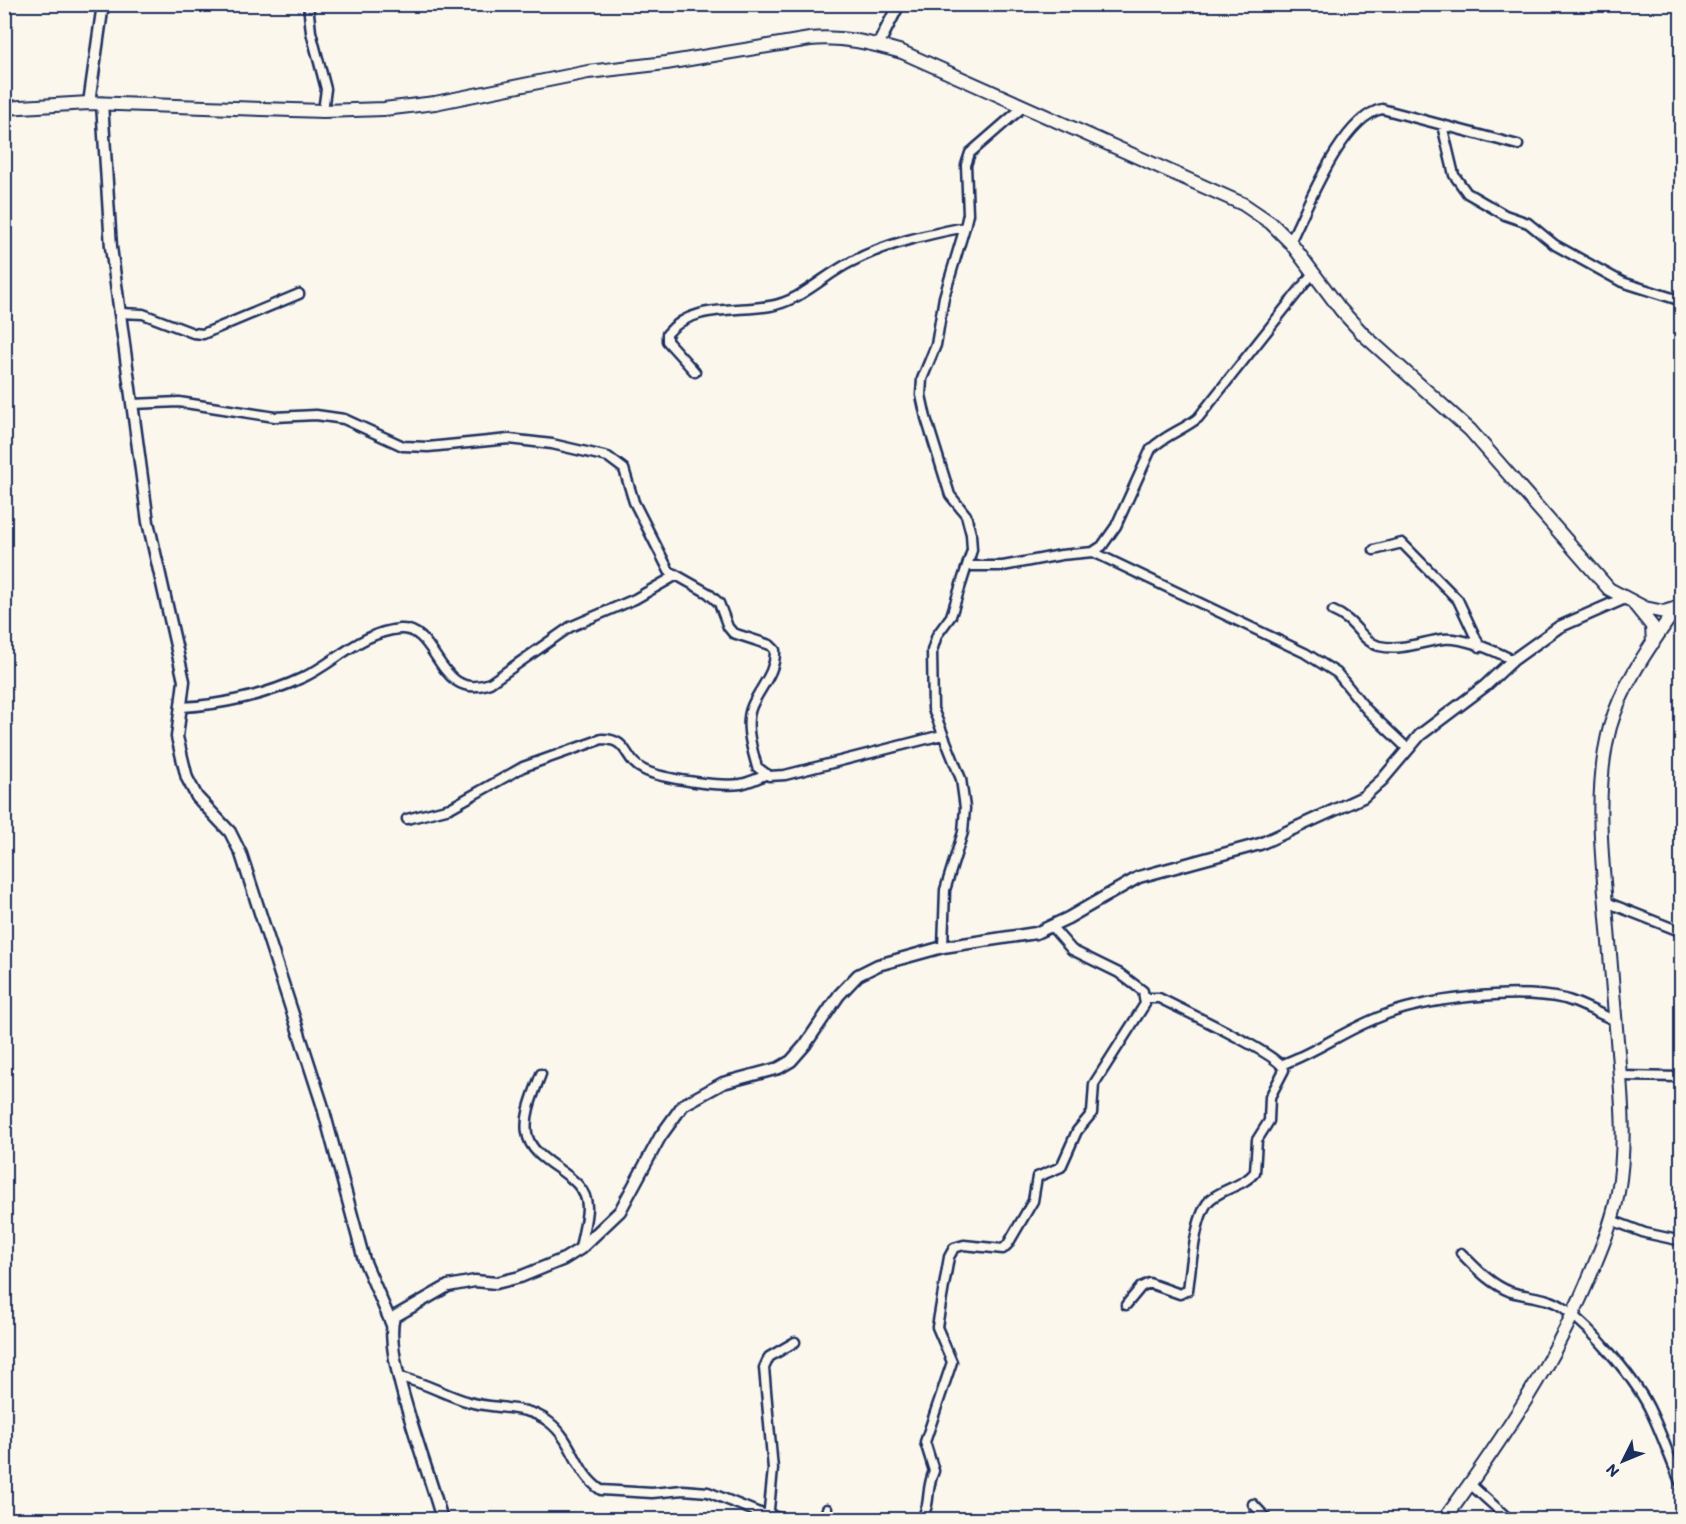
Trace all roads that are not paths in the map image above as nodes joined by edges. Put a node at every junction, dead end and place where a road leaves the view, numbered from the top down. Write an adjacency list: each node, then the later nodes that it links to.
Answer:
1 (103, 4): 5 (street)
2 (308, 4): 8 (street)
3 (899, 4): 4 (street)
4 (878, 45): 6 (main road); 8 (main road)
5 (95, 103): 7 (main road); 8 (main road); 16 (street)
6 (1023, 107): 11 (street); 12 (main road)
7 (4, 108)
8 (323, 111)
9 (1442, 125): 10 (street); 12 (street); 15 (street)
10 (1518, 145)
11 (965, 227): 17 (street); 21 (street)
12 (1290, 242): 13 (main road)
13 (1313, 273): 20 (street); 23 (main road)
14 (299, 294): 16 (street)
15 (1682, 301)
16 (119, 313): 18 (street)
17 (695, 372)
18 (132, 404): 22 (street); 29 (street)
19 (1374, 550): 27 (street)
20 (1093, 552): 21 (street); 31 (street)
21 (967, 566): 30 (street)
22 (675, 576): 29 (street); 32 (street)
23 (1629, 601): 24 (main road); 26 (main road); 28 (street)
24 (1679, 605): 26 (main road)
25 (1333, 611): 27 (street)
26 (1653, 643): 34 (main road)
27 (1480, 647): 28 (street)
28 (1513, 660): 31 (street)
29 (182, 707): 50 (street)
30 (942, 735): 32 (street); 37 (street)
31 (1408, 749): 35 (street)
32 (767, 774): 33 (street)
33 (407, 819)
34 (1606, 902): 36 (street); 39 (main road)
35 (1051, 926): 37 (street); 38 (street)
36 (1682, 932)
37 (943, 947): 46 (street)
38 (1146, 998): 40 (street); 61 (street)
39 (1616, 1021): 40 (street); 42 (main road)
40 (1283, 1064): 48 (street)
41 (541, 1074): 46 (street)
42 (1620, 1076): 43 (street); 44 (main road)
43 (1682, 1077)
44 (1611, 1220): 45 (street); 49 (main road)
45 (1682, 1241)
46 (580, 1249): 50 (street)
47 (1461, 1253): 49 (street)
48 (1126, 1305)
49 (1572, 1317): 53 (main road); 54 (street)
50 (392, 1325): 52 (street)
51 (795, 1342): 57 (street)
52 (400, 1377): 57 (street); 58 (street)
53 (1470, 1484): 63 (main road); 64 (street)
54 (1682, 1486)
55 (1253, 1504): 62 (street)
56 (827, 1509): 60 (street)
57 (769, 1517): 59 (street)
58 (442, 1520)
59 (789, 1520)
60 (824, 1520)
61 (921, 1520)
62 (1268, 1520)
63 (1444, 1520)
64 (1510, 1520)

